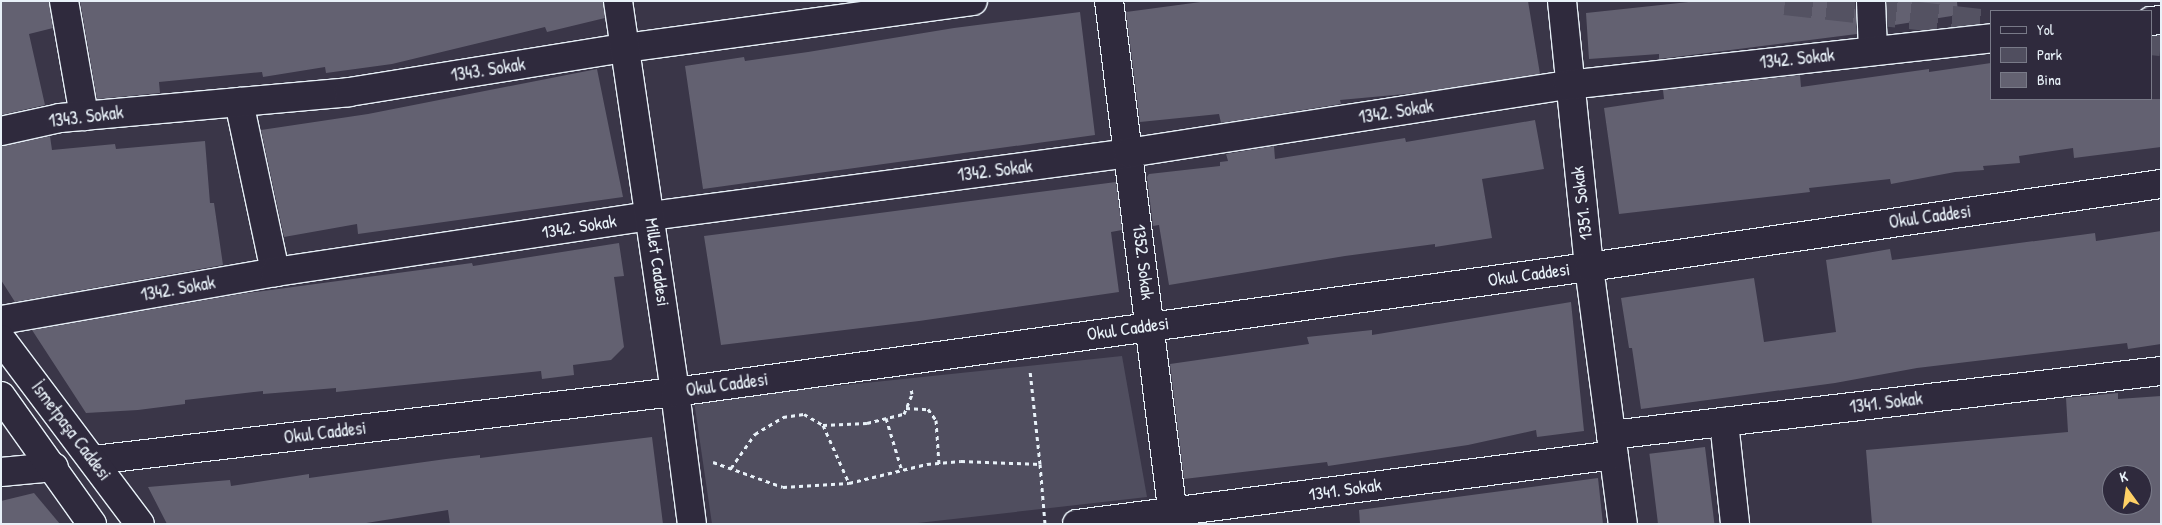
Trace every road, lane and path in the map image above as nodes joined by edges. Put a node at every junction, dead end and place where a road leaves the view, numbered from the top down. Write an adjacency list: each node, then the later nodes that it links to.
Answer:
1 (64, 1): 12 (street)
2 (618, 1): 8 (street, Millet Caddesi)
3 (974, 1): 8 (street, 1343. Sokak)
4 (1109, 1): 14 (street, 1352. Sokak)
5 (1562, 1): 10 (street, 1351. Sokak)
6 (1871, 1): 9 (street)
7 (1990, 38): 9 (street, 1342. Sokak)
8 (626, 48): 11 (street, 1343. Sokak); 16 (street, Millet Caddesi)
9 (1873, 51): 10 (street, 1342. Sokak)
10 (1568, 85): 14 (street, 1342. Sokak); 17 (street, 1351. Sokak)
11 (239, 102): 12 (street, 1343. Sokak); 18 (street)
12 (84, 116): 13 (street, 1343. Sokak)
13 (1, 131)
14 (1128, 153): 16 (street, 1342. Sokak); 20 (street, 1352. Sokak)
15 (2161, 184): 17 (street, Okul Caddesi)
16 (650, 216): 18 (street, 1342. Sokak); 25 (street, Millet Caddesi)
17 (1589, 267): 20 (street, Okul Caddesi); 31 (street, 1351. Sokak)
18 (275, 272): 19 (street, 1342. Sokak)
19 (1, 320)
20 (1151, 325): 22 (street, Okul Caddesi); 41 (street, 1352. Sokak)
21 (1, 339): 33 (street, İsmetpaşa Caddesi)
22 (1028, 343): 23 (street, Okul Caddesi); 35 (path)
23 (905, 360): 25 (street, Okul Caddesi); 27 (path)
24 (2161, 371): 29 (street, 1341. Sokak)
25 (676, 392): 32 (street, Millet Caddesi); 33 (street, Okul Caddesi)
26 (1, 396): 36 (street, İsmetpaşa Caddesi)
27 (906, 408): 28 (path); 34 (path)
28 (886, 418): 30 (path); 38 (path)
29 (1724, 422): 31 (street, 1341. Sokak); 48 (street)
30 (823, 425): 37 (path); 40 (path)
31 (1612, 445): 41 (street, 1341. Sokak); 47 (street, 1351. Sokak)
32 (682, 450): 37 (path); 44 (street, Millet Caddesi)
33 (94, 460): 36 (street, Okul Caddesi); 43 (street, İsmetpaşa Caddesi)
34 (939, 464): 35 (path); 38 (path)
35 (1040, 464): 45 (path)
36 (54, 467): 39 (street, Okul Caddesi); 42 (street, İsmetpaşa Caddesi)
37 (731, 468): 40 (path)
38 (902, 471): 40 (path)
39 (1, 472)
40 (849, 483)
41 (1173, 518): 46 (street, 1341. Sokak)
42 (92, 524)
43 (140, 524)
44 (692, 524)
45 (1045, 524)
46 (1077, 524)
47 (1623, 524)
48 (1735, 524)

